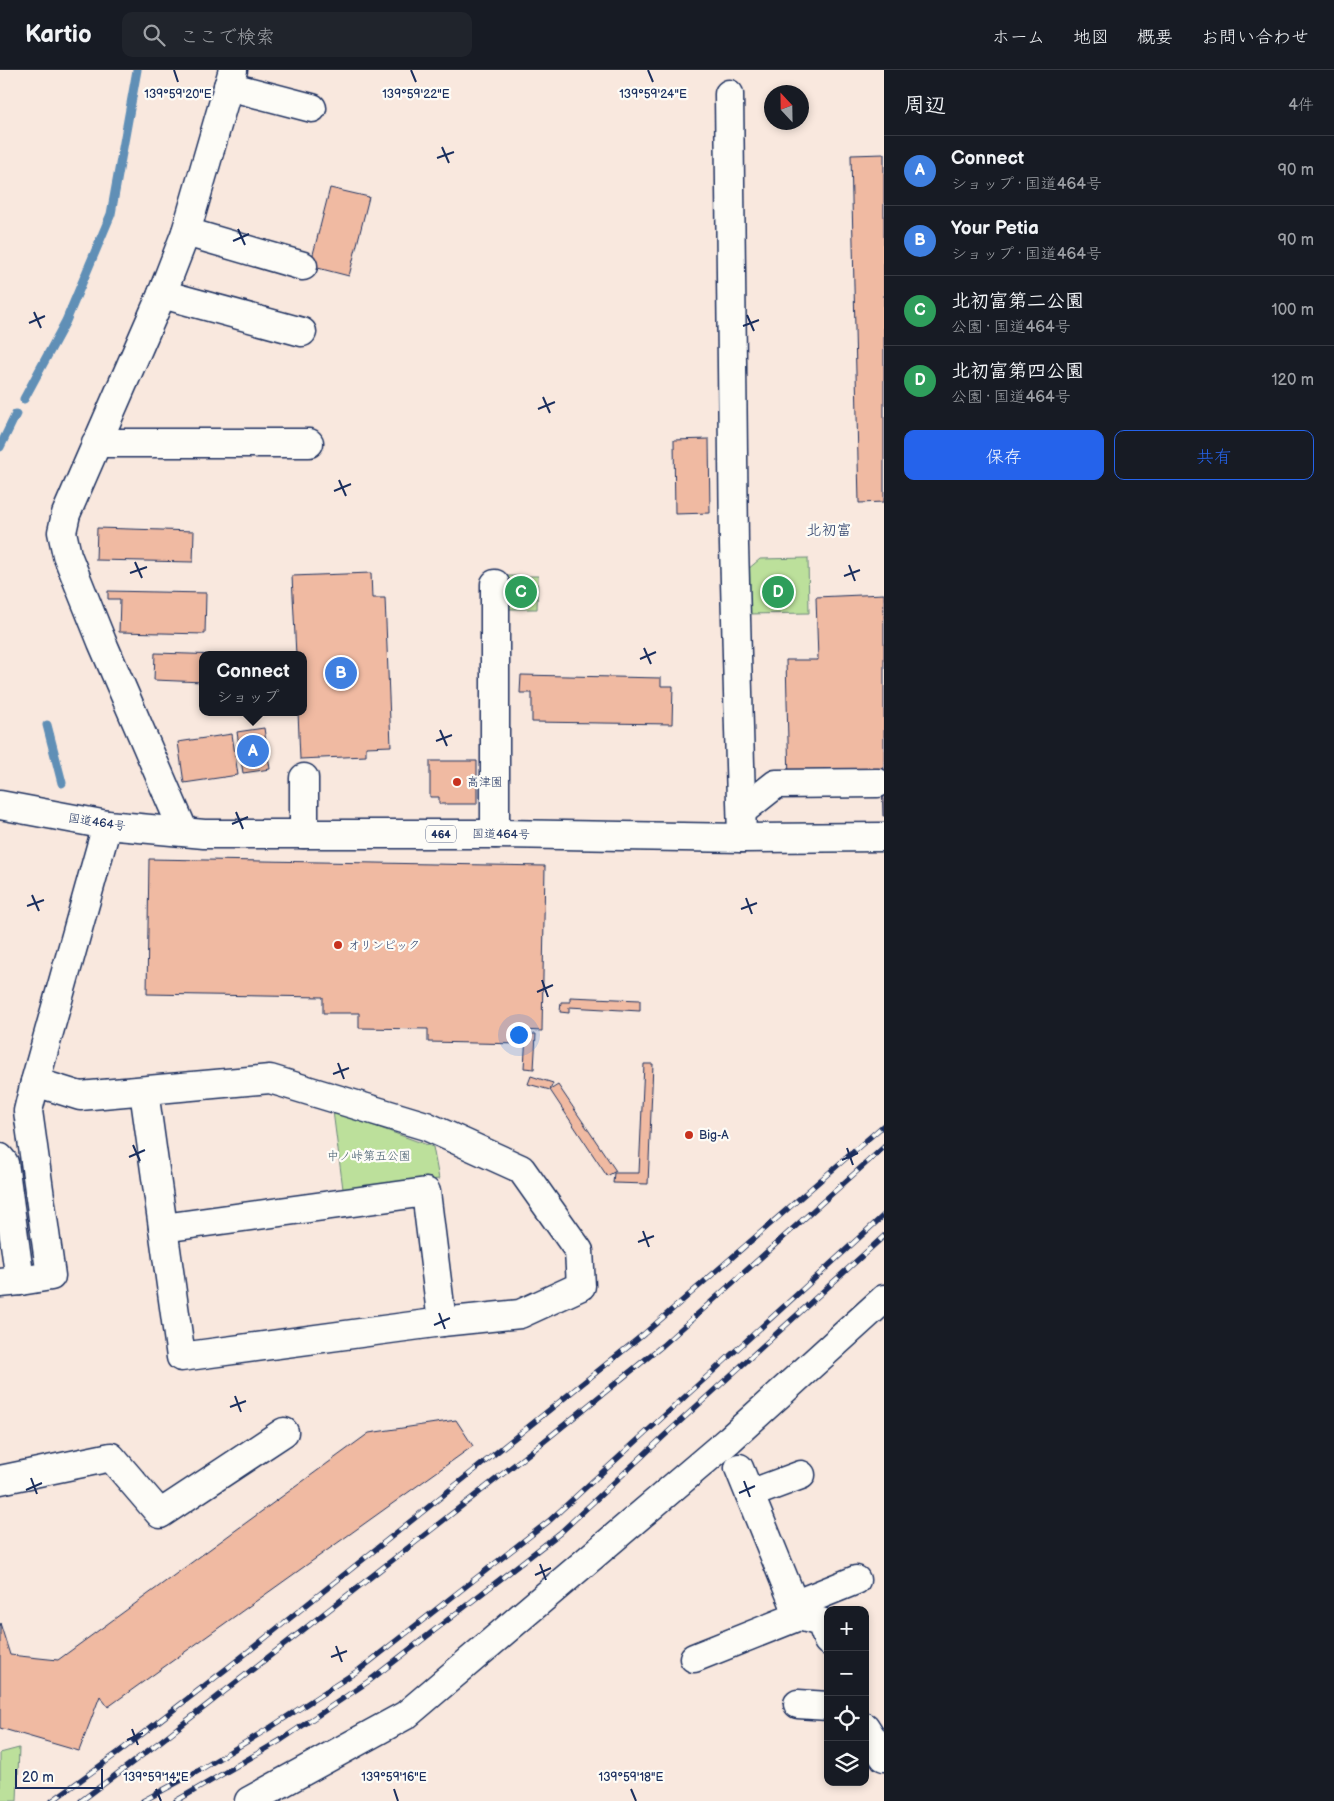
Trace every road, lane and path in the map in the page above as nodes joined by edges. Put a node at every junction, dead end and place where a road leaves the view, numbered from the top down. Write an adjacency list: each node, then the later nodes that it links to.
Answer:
1 (231, 78): 3 (main road); 4 (main road)
2 (729, 94): 14 (main road)
3 (312, 108)
4 (186, 232): 5 (main road); 6 (main road)
5 (302, 266)
6 (162, 294): 7 (main road); 8 (main road)
7 (302, 332)
8 (96, 443): 9 (main road); 16 (main road)
9 (309, 443)
10 (495, 584): 18 (main road)
11 (304, 778): 17 (main road)
12 (878, 783): 14 (main road)
13 (0, 805): 15 (main road, 国道464号 / 464)
14 (742, 824): 18 (main road, 国道464号 / 464); 19 (main road, 国道464号 / 464)
15 (107, 825): 16 (main road, 国道464号 / 464); 20 (main road)
16 (184, 832): 17 (main road, 国道464号 / 464)
17 (304, 834): 18 (main road, 国道464号 / 464)
18 (495, 834)
19 (884, 837)
20 (34, 1082): 21 (main road); 22 (main road)
21 (144, 1091): 24 (main road); 27 (main road)
22 (35, 1158): 23 (main road); 25 (main road)
23 (2, 1161): 25 (main road)
24 (163, 1228): 27 (main road); 27 (main road)
25 (10, 1282)
26 (884, 1299): 41 (main road)
27 (442, 1322)
28 (284, 1432): 31 (main road)
29 (739, 1468): 32 (main road)
30 (801, 1475): 32 (main road)
31 (0, 1480)
32 (750, 1494): 34 (main road)
33 (856, 1580): 34 (main road)
34 (796, 1610): 35 (main road); 36 (main road)
35 (824, 1630)
36 (694, 1658)
37 (798, 1704): 38 (main road)
38 (824, 1706)
39 (869, 1733): 40 (main road)
40 (884, 1757)
41 (249, 1801)

